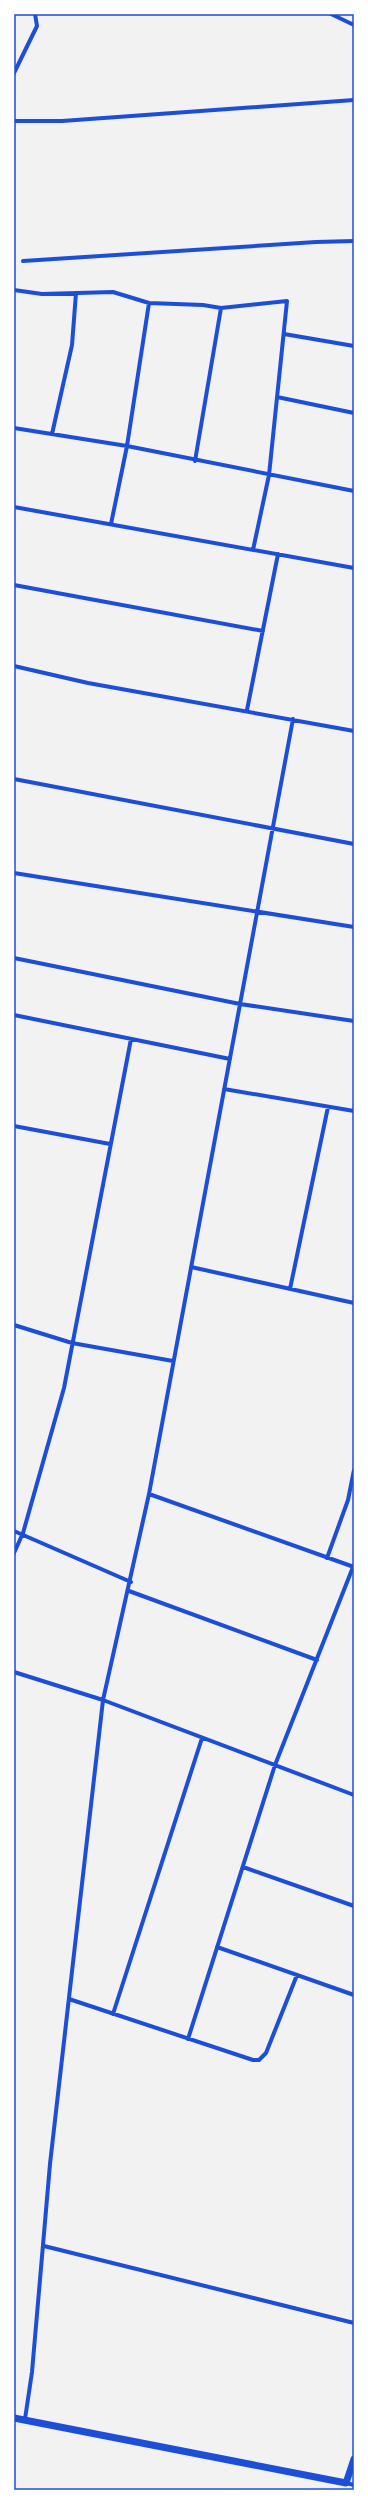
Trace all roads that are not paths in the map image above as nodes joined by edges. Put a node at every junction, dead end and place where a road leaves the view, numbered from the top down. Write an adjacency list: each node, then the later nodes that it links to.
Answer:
1 (35, 14): 4 (street)
2 (331, 14): 3 (street)
3 (354, 25)
4 (14, 73)
5 (354, 100): 6 (street)
6 (14, 121)
7 (354, 241): 8 (street)
8 (23, 261)
9 (14, 290): 10 (street)
10 (76, 292): 11 (street); 18 (street)
11 (149, 303): 12 (street); 19 (street)
12 (221, 308): 13 (street); 20 (street)
13 (284, 334): 14 (street); 15 (street)
14 (354, 346)
15 (277, 397): 16 (street); 21 (street)
16 (354, 413)
17 (14, 428): 18 (street)
18 (52, 434): 19 (street)
19 (127, 446): 20 (street); 24 (street)
20 (195, 460): 21 (street)
21 (269, 475): 22 (street); 25 (street)
22 (354, 490)
23 (14, 507): 24 (street)
24 (111, 524): 25 (street)
25 (253, 550): 26 (street)
26 (278, 554): 27 (street); 29 (street)
27 (354, 568)
28 (14, 585): 29 (street)
29 (263, 631): 31 (street)
30 (14, 666): 31 (street)
31 (247, 710): 32 (street)
32 (293, 719): 33 (street); 35 (street)
33 (354, 731)
34 (14, 779): 35 (street)
35 (273, 830): 36 (street); 38 (street)
36 (354, 844)
37 (14, 873): 38 (street)
38 (258, 910): 39 (street); 41 (street)
39 (354, 927)
40 (14, 958): 41 (street)
41 (240, 1004): 43 (street); 45 (street)
42 (14, 1015): 44 (street)
43 (354, 1022)
44 (131, 1039): 45 (street); 50 (street)
45 (230, 1059): 46 (street)
46 (224, 1089): 47 (street); 51 (street)
47 (328, 1107): 48 (street); 52 (street)
48 (354, 1112)
49 (14, 1126): 50 (street)
50 (110, 1144): 55 (street)
51 (191, 1267): 52 (street); 56 (street)
52 (290, 1289): 53 (street)
53 (354, 1304)
54 (14, 1325): 55 (street)
55 (72, 1343): 56 (street); 60 (street)
56 (173, 1361): 58 (street)
57 (354, 1470): 62 (street)
58 (149, 1494): 62 (street); 64 (street)
59 (14, 1531): 60 (street)
60 (23, 1534): 61 (street); 64 (street)
61 (14, 1553)
62 (327, 1558): 63 (street)
63 (353, 1567): 66 (street)
64 (131, 1582): 65 (street)
65 (129, 1591): 66 (street); 68 (street)
66 (317, 1660): 70 (street)
67 (14, 1672): 68 (street)
68 (103, 1700): 69 (street); 77 (street)
69 (202, 1738): 70 (street); 78 (street)
70 (276, 1766): 71 (street); 72 (street)
71 (354, 1794)
72 (243, 1867): 73 (street); 74 (street)
73 (354, 1906)
74 (217, 1947): 75 (street); 79 (street)
75 (297, 1975): 76 (street); 79 (street)
76 (354, 1995)
77 (69, 1999): 78 (street); 80 (street)
78 (113, 2014): 79 (street)
79 (188, 2038)
80 (44, 2246): 81 (street); 83 (street)
81 (354, 2323)
82 (14, 2418): 83 (street)
83 (24, 2419): 85 (street)
84 (354, 2459): 85 (street)
85 (346, 2483): 86 (street)
86 (354, 2485)

